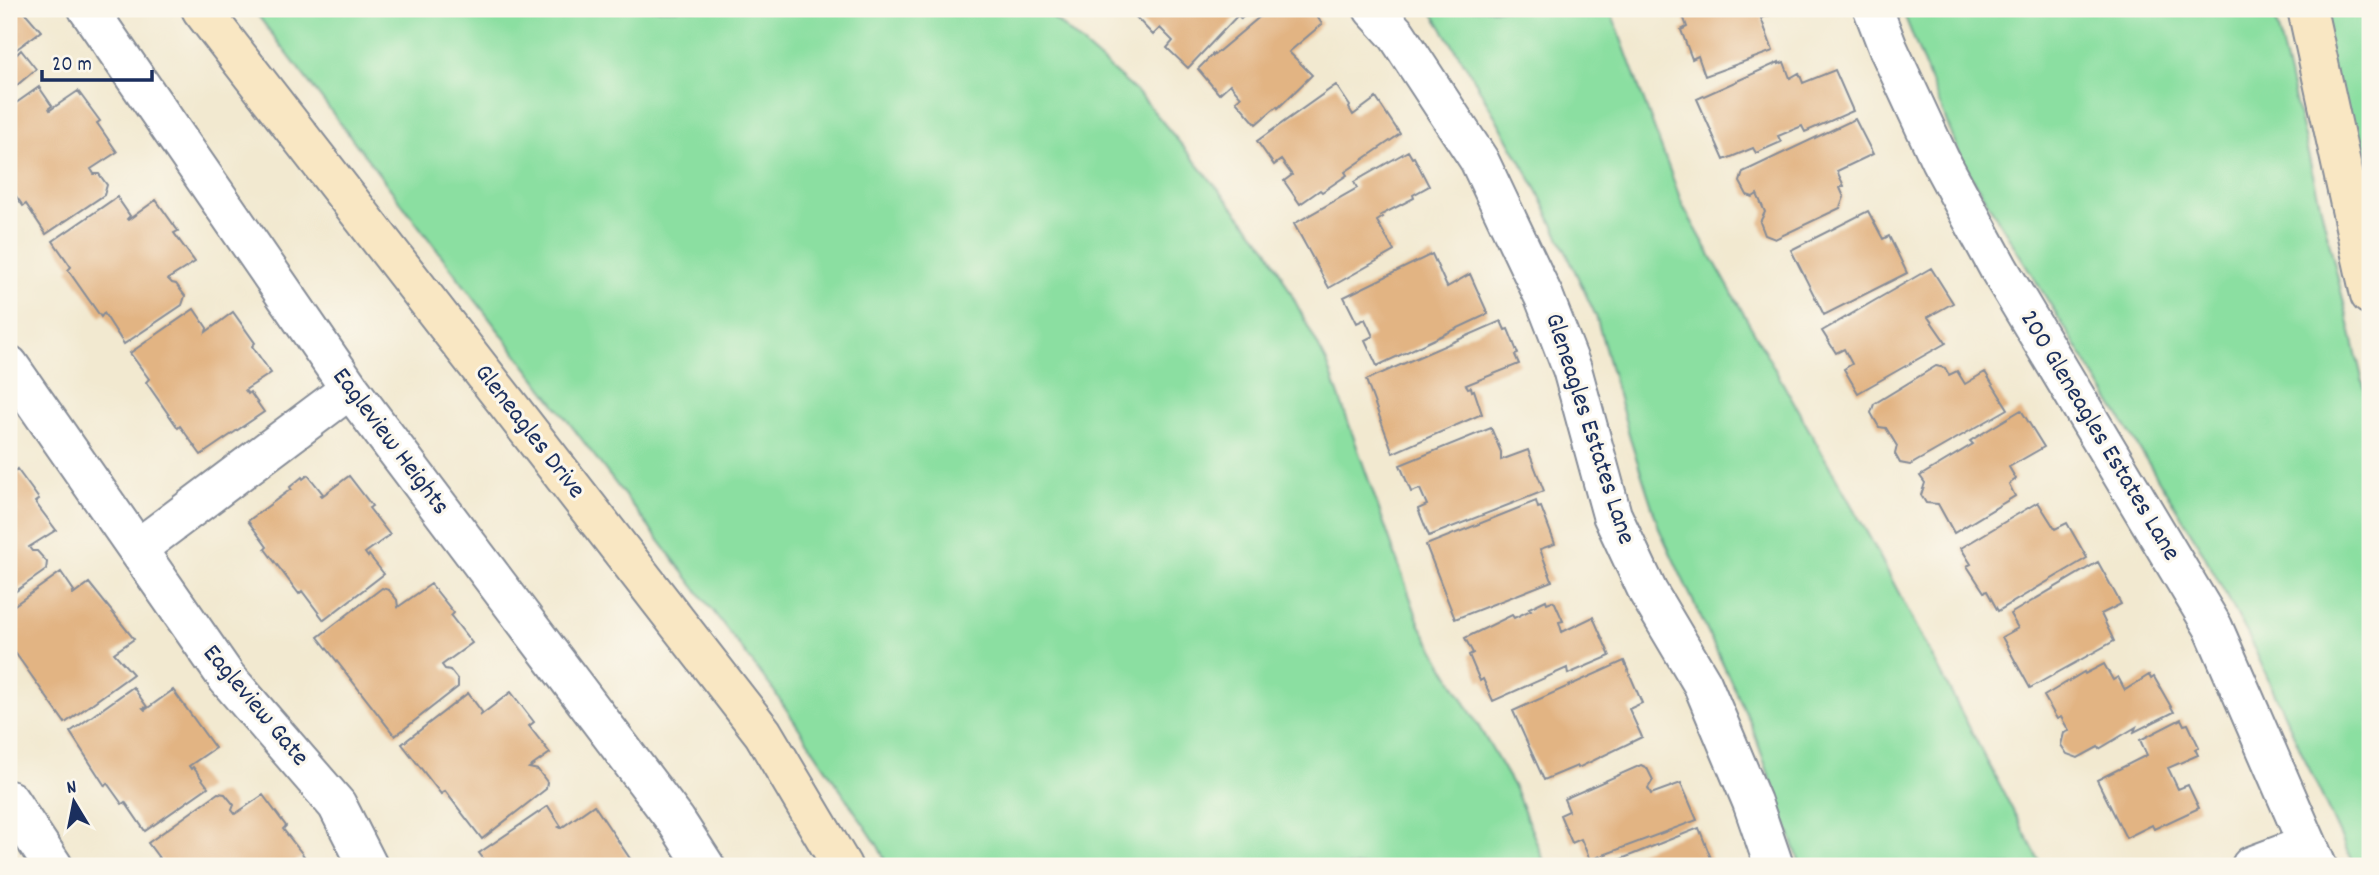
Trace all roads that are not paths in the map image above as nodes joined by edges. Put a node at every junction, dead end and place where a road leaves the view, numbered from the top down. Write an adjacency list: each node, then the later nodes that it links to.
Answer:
1 (88, 9): 8 (street, Eagleview Heights)
2 (201, 9): 15 (street, Gleneagles Drive)
3 (1373, 9): 16 (street, Gleneagles Estates Lane)
4 (1873, 9): 11 (street, 200 Gleneagles Estates Lane)
5 (2307, 9): 6 (street)
6 (2370, 295)
7 (9, 365): 9 (street, Eagleview Gate)
8 (350, 389): 9 (street); 14 (street, Eagleview Heights)
9 (136, 549): 13 (street, Eagleview Gate)
10 (9, 800): 12 (street)
11 (2312, 856): 17 (street)
12 (53, 866)
13 (368, 866)
14 (705, 866)
15 (842, 866)
16 (1774, 866)
17 (2251, 866)

